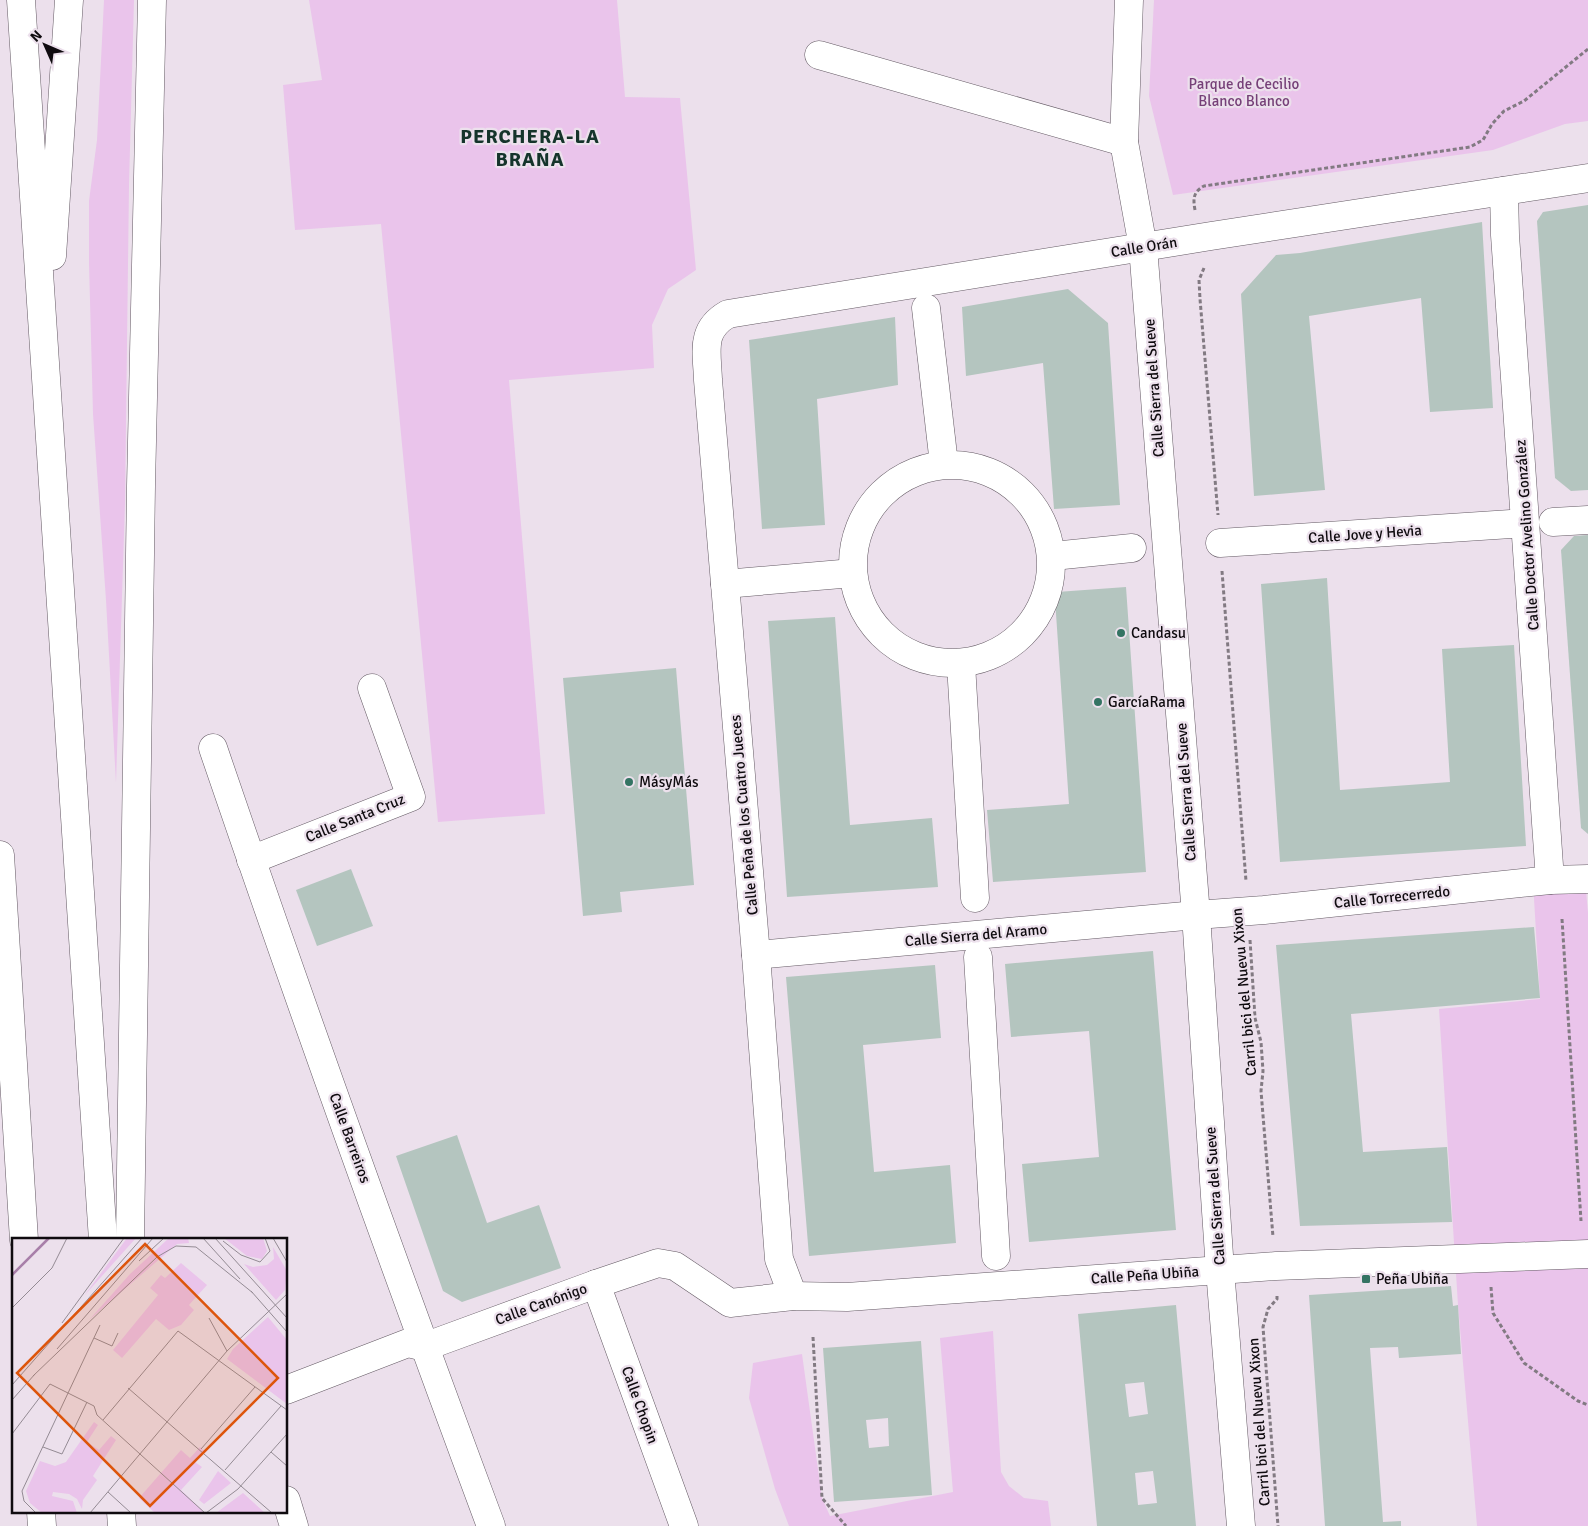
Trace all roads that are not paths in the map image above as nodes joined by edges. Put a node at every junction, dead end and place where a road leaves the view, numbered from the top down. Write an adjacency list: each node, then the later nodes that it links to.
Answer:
1 (21, 0): 12 (main road)
2 (69, 0): 12 (main road)
3 (152, 0): 37 (main road)
4 (1129, 0): 6 (main road, Calle Sierra del Sueve)
5 (819, 55): 6 (main road)
6 (1124, 142): 9 (main road, Calle Sierra del Sueve)
7 (1588, 178): 8 (main road, Calle Orán)
8 (1504, 191): 9 (main road, Calle Orán); 28 (main road, Calle Doctor Avelino González)
9 (1143, 247): 11 (main road, Calle Orán); 30 (main road, Calle Sierra del Sueve)
10 (926, 308): 13 (main road)
11 (709, 332): 21 (main road, Calle Peña de los Cuatro Jueces)
12 (44, 367): 36 (main road)
13 (944, 464): 19 (main road); 20 (main road)
14 (1588, 520): 15 (main road)
15 (1554, 522)
16 (1511, 524): 17 (main road, Calle Jove y Hevia)
17 (1220, 543)
18 (1132, 548): 19 (main road)
19 (1053, 556): 22 (main road)
20 (853, 573): 21 (main road); 22 (main road)
21 (725, 584): 31 (main road, Calle Peña de los Cuatro Jueces)
22 (961, 664): 29 (main road)
23 (372, 688): 26 (main road, Calle Santa Cruz)
24 (213, 748): 26 (main road, Calle Barreiros)
25 (0, 855): 35 (main road)
26 (251, 860): 43 (main road, Calle Barreiros)
27 (1588, 879): 28 (main road, Calle Torrecerredo)
28 (1550, 880): 30 (main road, Calle Torrecerredo)
29 (975, 898)
30 (1196, 915): 31 (main road, Calle Sierra del Aramo); 40 (main road, Calle Sierra del Sueve)
31 (756, 955): 42 (main road, Calle Peña de los Cuatro Jueces)
32 (978, 957): 39 (main road)
33 (0, 1160): 34 (main road)
34 (16, 1238)
35 (24, 1238)
36 (103, 1238)
37 (130, 1238)
38 (1588, 1254): 40 (main road, Calle Peña Ubiña)
39 (996, 1256)
40 (1220, 1270): 42 (main road, Calle Peña Ubiña); 49 (main road, Calle Sierra del Sueve)
41 (596, 1284): 42 (main road, Calle Canónigo); 43 (main road, Calle Canónigo); 48 (main road, Calle Chopin)
42 (793, 1296)
43 (424, 1347): 44 (main road, Calle Canónigo); 47 (main road, Calle Barreiros)
44 (288, 1389)
45 (288, 1506): 46 (main road)
46 (294, 1526)
47 (491, 1526)
48 (684, 1526)
49 (1241, 1526)

